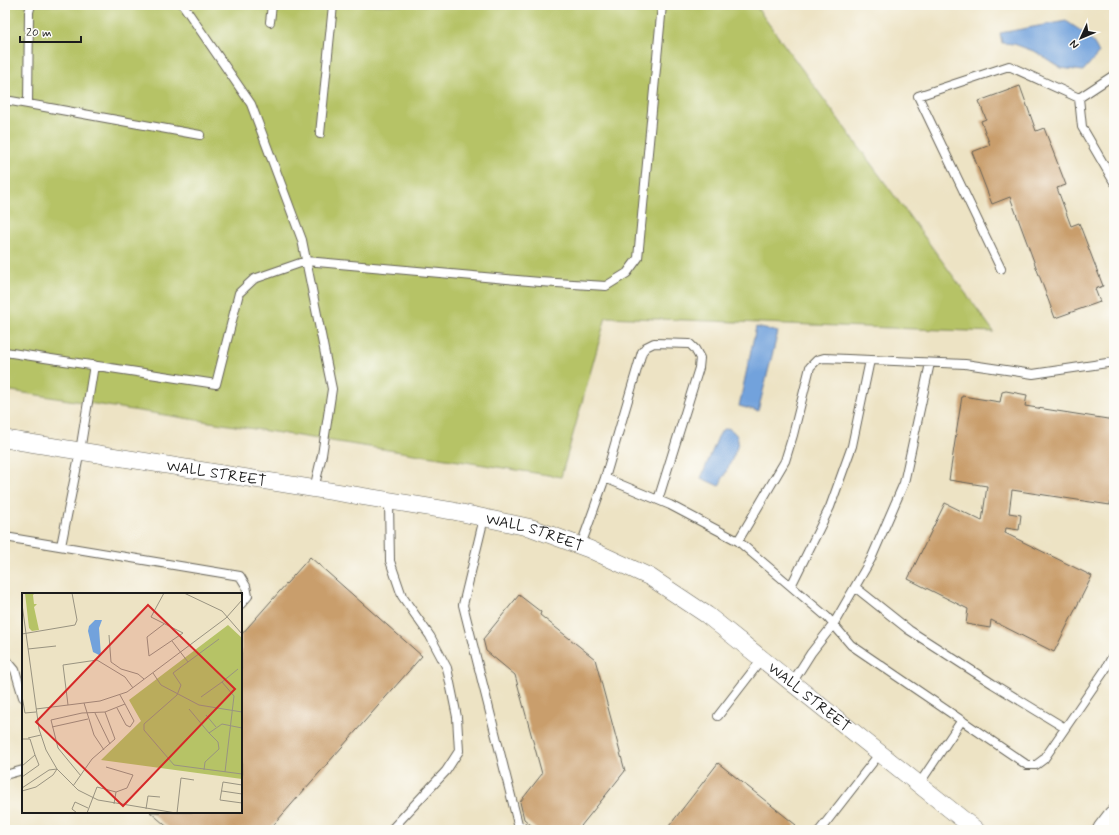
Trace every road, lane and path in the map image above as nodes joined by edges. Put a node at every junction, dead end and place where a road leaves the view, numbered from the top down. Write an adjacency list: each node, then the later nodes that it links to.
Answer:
1 (31, 5): 10 (lane)
2 (182, 5): 14 (lane)
3 (272, 5): 6 (lane)
4 (334, 5): 11 (lane)
5 (662, 5): 14 (lane)
6 (270, 22)
7 (1114, 75): 8 (lane)
8 (1079, 98): 13 (lane); 15 (lane)
9 (5, 100): 10 (lane)
10 (28, 104): 12 (lane)
11 (320, 134)
12 (200, 135)
13 (1114, 182)
14 (306, 261): 20 (lane); 24 (lane)
15 (1001, 269)
16 (5, 352): 20 (lane)
17 (870, 360): 19 (lane); 29 (lane); 32 (lane)
18 (1114, 362): 19 (lane)
19 (930, 363): 33 (lane)
20 (94, 365): 22 (lane)
21 (5, 439): 22 (street, WALL STREET)
22 (80, 451): 24 (street, WALL STREET); 31 (lane)
23 (605, 478): 25 (lane); 25 (lane); 30 (lane)
24 (314, 489): 26 (street, WALL STREET)
25 (658, 500): 29 (lane)
26 (389, 501): 27 (street, WALL STREET); 50 (lane)
27 (484, 518): 30 (street, WALL STREET); 51 (lane)
28 (5, 537): 31 (lane)
29 (738, 541): 32 (lane)
30 (580, 545): 38 (street, WALL STREET)
31 (61, 546): 34 (lane)
32 (791, 586): 35 (lane)
33 (855, 587): 35 (lane); 44 (lane)
34 (242, 603)
35 (833, 625): 40 (lane); 43 (lane)
36 (1114, 653): 44 (lane)
37 (5, 658): 39 (lane)
38 (762, 660): 40 (street, WALL STREET); 42 (lane)
39 (19, 670): 41 (lane)
40 (792, 684): 45 (street, WALL STREET)
41 (22, 690)
42 (718, 716)
43 (962, 720): 44 (lane); 48 (lane)
44 (1065, 728)
45 (880, 754): 48 (street, WALL STREET); 52 (lane)
46 (22, 770): 47 (lane)
47 (5, 775)
48 (918, 784): 53 (street, WALL STREET)
49 (1114, 817): 54 (street)
50 (392, 830)
51 (526, 830)
52 (820, 830)
53 (976, 830)
54 (1104, 830)

